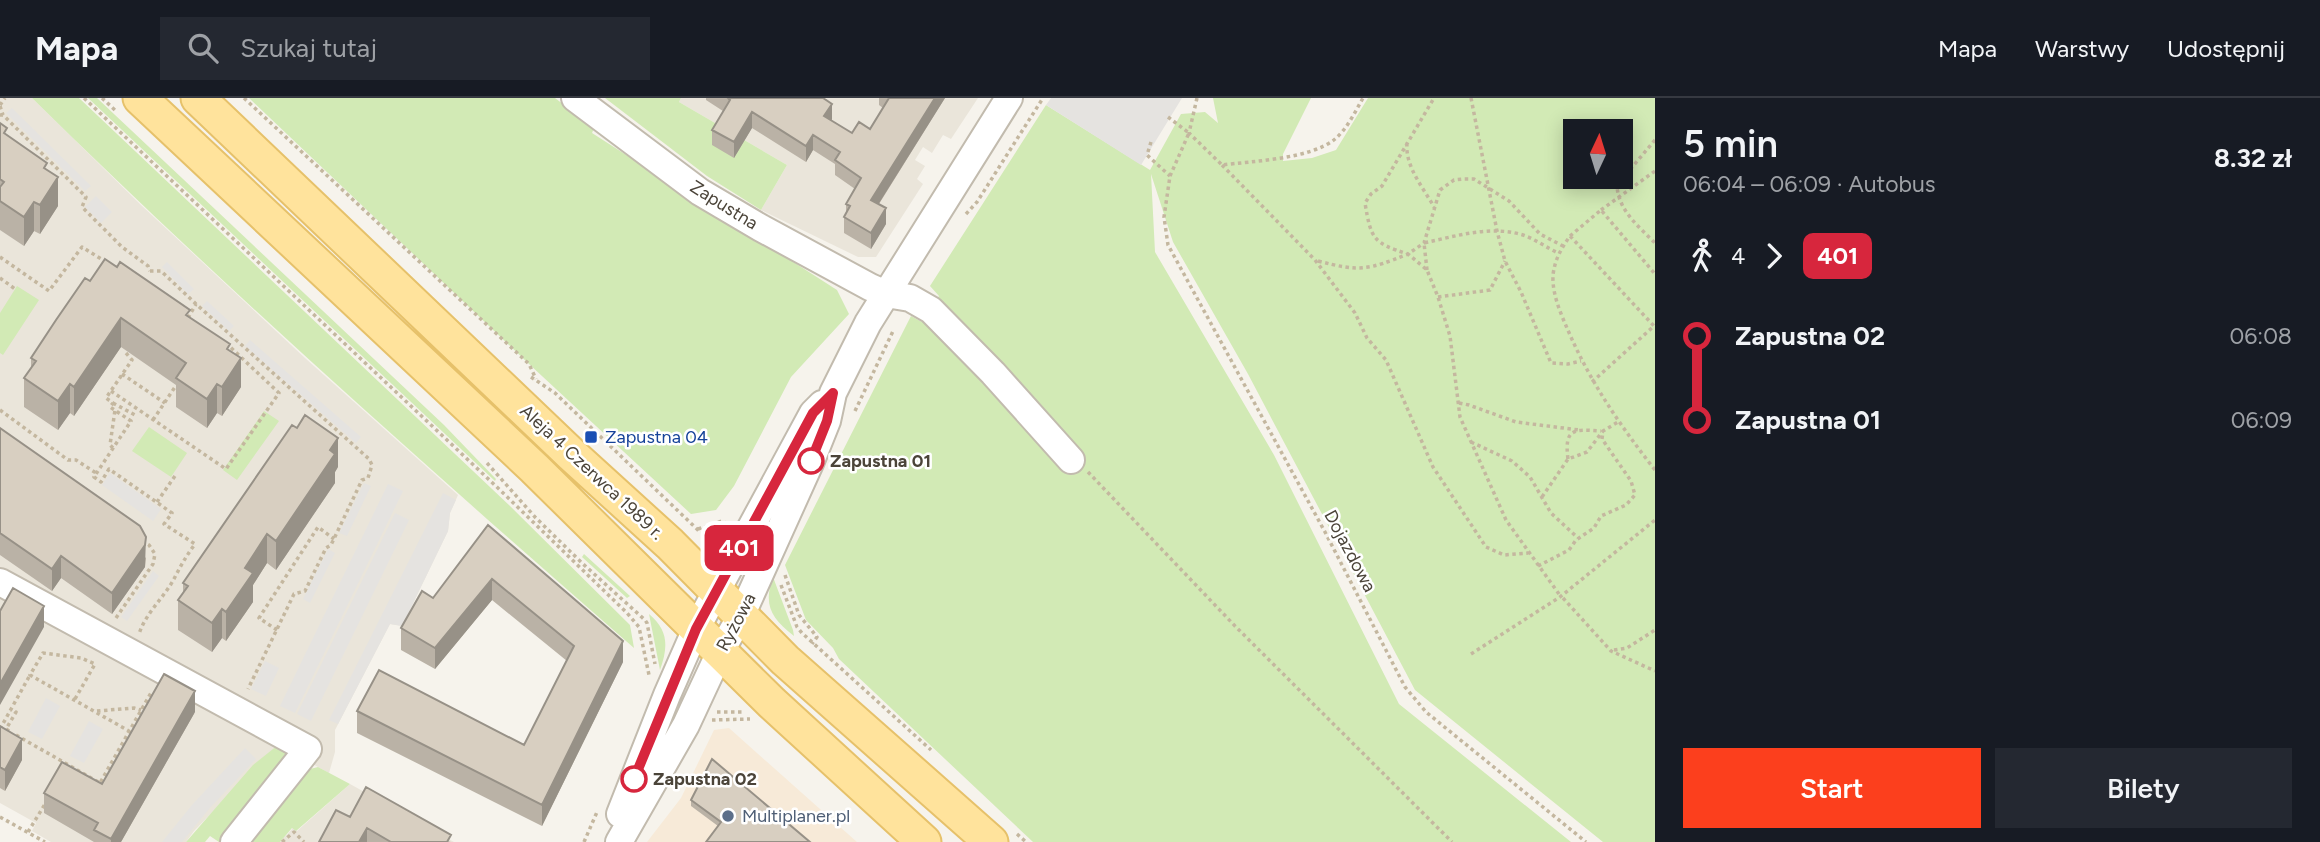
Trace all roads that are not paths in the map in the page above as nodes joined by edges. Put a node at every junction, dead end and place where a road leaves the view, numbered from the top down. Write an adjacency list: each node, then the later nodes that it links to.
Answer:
1 (198, 98): 9 (main road, Aleja 4 Czerwca 1989 r.)
2 (575, 98): 5 (street, Zapustna)
3 (1009, 98): 5 (street, Ryżowa)
4 (131, 107): 11 (main road, Aleja 4 Czerwca 1989 r.)
5 (886, 294): 6 (street, Ryżowa); 7 (street, Zapustna)
6 (833, 393): 9 (street, Ryżowa); 10 (street, Ryżowa)
7 (1071, 460)
8 (0, 582): 14 (street)
9 (717, 592): 10 (main road, Aleja 4 Czerwca 1989 r.); 11 (street, Ryżowa)
10 (741, 616): 12 (street, Ryżowa); 13 (main road, Aleja 4 Czerwca 1989 r.)
11 (696, 629): 12 (main road, Aleja 4 Czerwca 1989 r.); 15 (street, Ryżowa)
12 (720, 652): 16 (street, Ryżowa); 17 (main road, Aleja 4 Czerwca 1989 r.)
13 (1003, 837)
14 (234, 842)
15 (609, 842)
16 (619, 842)
17 (924, 842)

